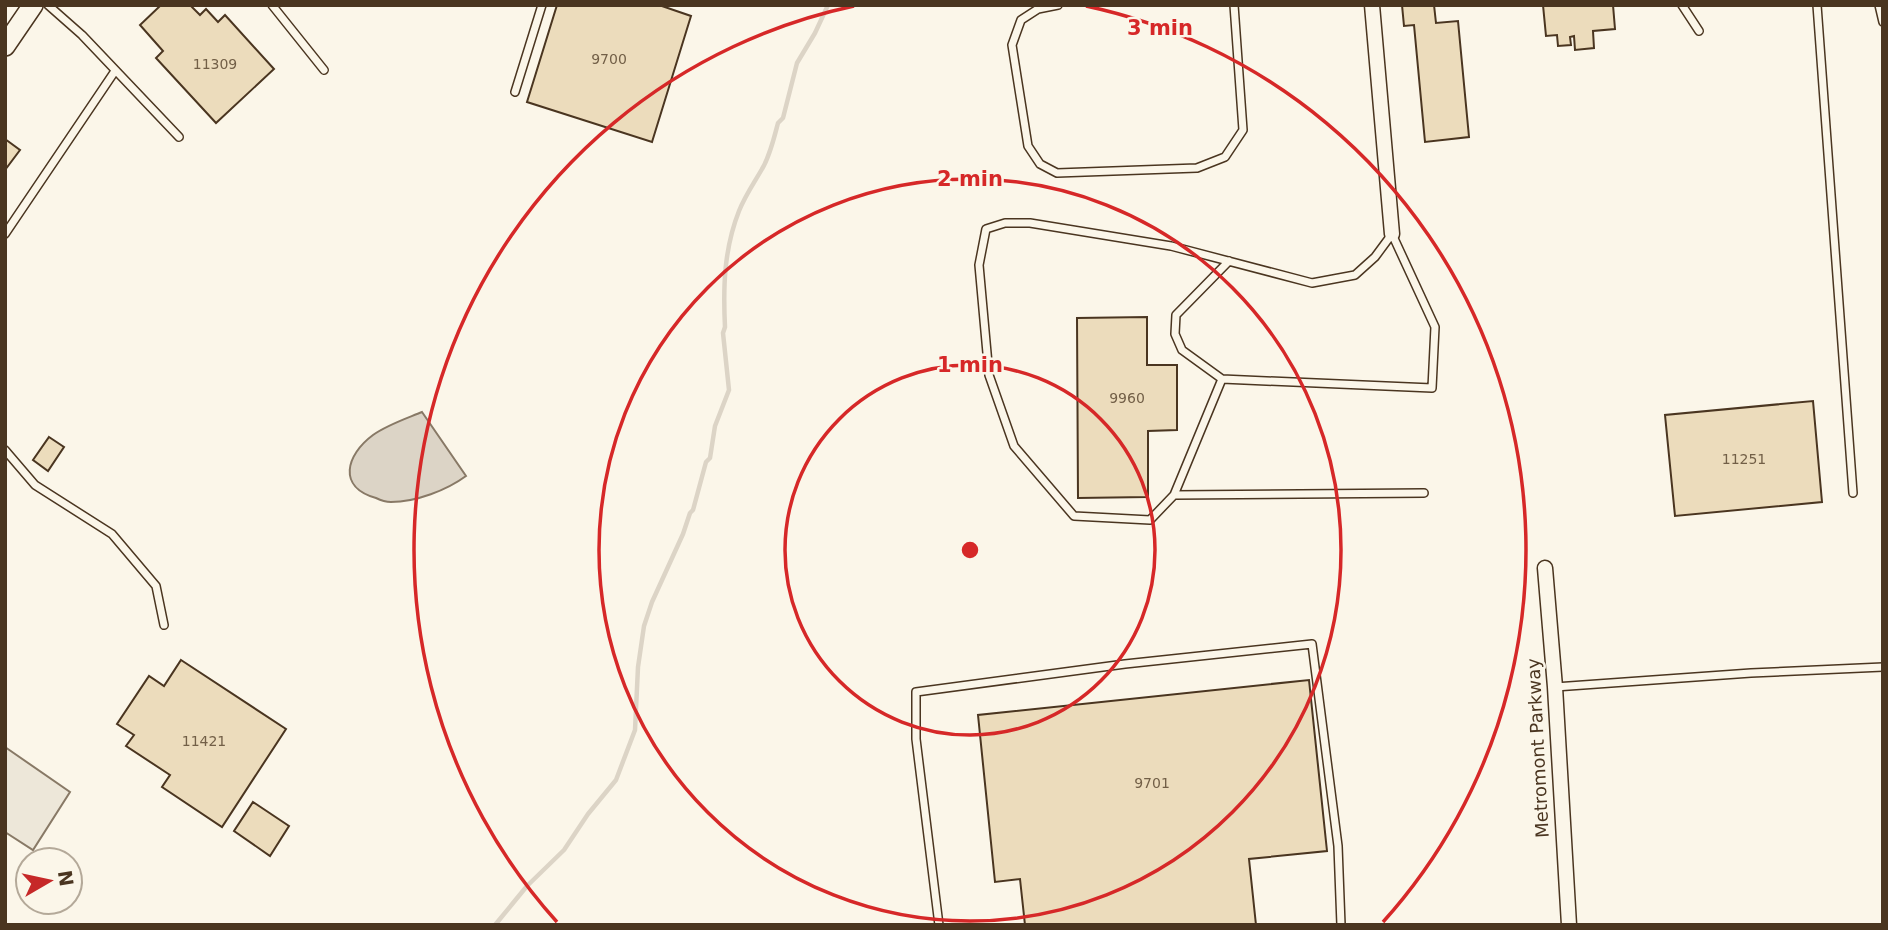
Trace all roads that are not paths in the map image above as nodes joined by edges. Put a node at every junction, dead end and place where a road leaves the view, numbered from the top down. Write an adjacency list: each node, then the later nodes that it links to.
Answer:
1 (33, 5): 13 (main road)
2 (48, 5): 15 (lane)
3 (272, 5): 14 (lane)
4 (542, 5): 16 (lane)
5 (1058, 5): 6 (lane)
6 (1234, 5)
7 (1372, 5): 19 (street)
8 (1682, 5): 12 (lane)
9 (1817, 5): 24 (lane)
10 (1879, 5): 11 (lane)
11 (1883, 22)
12 (1699, 31)
13 (5, 46)
14 (324, 70)
15 (115, 71): 17 (lane); 18 (lane)
16 (515, 92)
17 (179, 137)
18 (5, 234)
19 (1392, 234): 20 (lane); 21 (lane)
20 (1229, 261): 21 (lane); 25 (lane)
21 (1222, 379): 25 (lane)
22 (5, 450): 27 (lane)
23 (1424, 493): 25 (lane)
24 (1853, 493)
25 (1174, 495)
26 (1545, 568): 29 (street, Metromont Parkway)
27 (164, 625)
28 (1883, 667): 29 (lane)
29 (1555, 687): 32 (street, Metromont Parkway)
30 (939, 925): 31 (lane)
31 (1341, 925)
32 (1569, 925)

